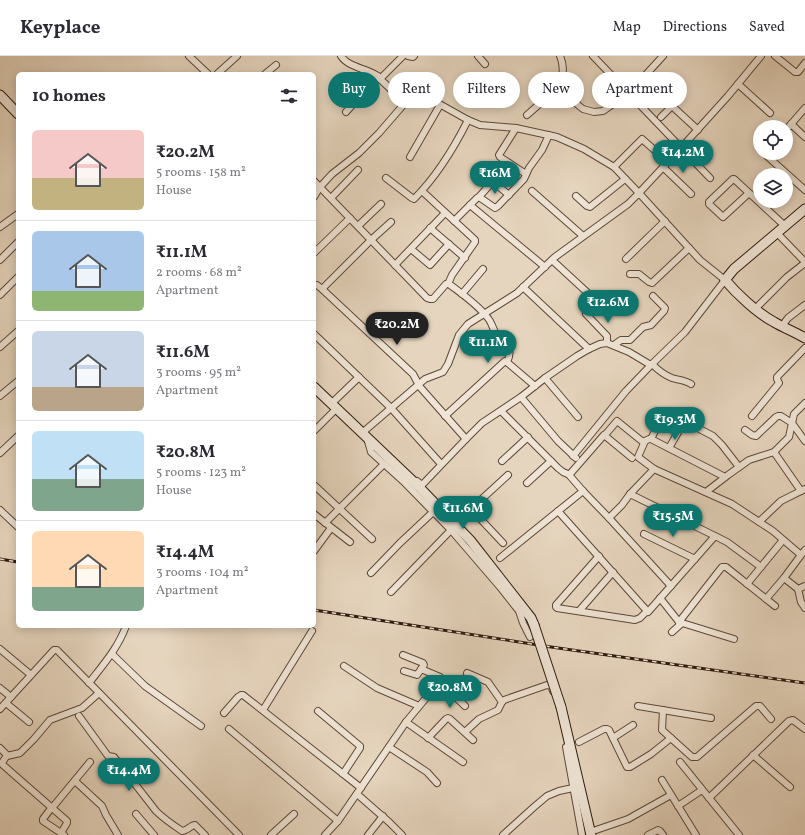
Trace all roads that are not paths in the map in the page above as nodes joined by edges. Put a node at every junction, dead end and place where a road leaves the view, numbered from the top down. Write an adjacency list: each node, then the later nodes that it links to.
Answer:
1 (189, 56): 16 (street)
2 (237, 56): 17 (street)
3 (341, 56): 19 (street)
4 (403, 56): 23 (street)
5 (408, 56): 6 (street)
6 (414, 56)
7 (478, 56): 14 (street)
8 (560, 56): 20 (street)
9 (593, 56): 21 (street)
10 (663, 56): 22 (street)
11 (761, 56): 25 (street)
12 (775, 56): 13 (street)
13 (805, 63)
14 (485, 64)
15 (276, 65): 18 (street)
16 (206, 72)
17 (219, 72)
18 (267, 72)
19 (370, 72)
20 (563, 72)
21 (608, 72)
22 (648, 72)
23 (380, 77)
24 (380, 79): 26 (street)
25 (738, 84): 39 (street); 46 (street)
26 (388, 87)
27 (0, 95): 37 (street)
28 (350, 108): 38 (street)
29 (401, 108): 62 (street)
30 (438, 108): 50 (street)
31 (445, 108): 42 (street)
32 (536, 108): 40 (street)
33 (582, 108): 34 (street)
34 (607, 108)
35 (643, 108): 49 (street)
36 (805, 108): 43 (street)
37 (16, 112)
38 (346, 112)
39 (770, 113)
40 (527, 116)
41 (661, 117): 46 (street)
42 (468, 120): 45 (street); 65 (street)
43 (793, 122)
44 (793, 126): 48 (street)
45 (516, 128): 47 (street); 52 (street)
46 (698, 130): 49 (street)
47 (549, 135): 54 (street); 56 (street)
48 (805, 137)
49 (682, 148): 53 (street); 58 (street)
50 (410, 157)
51 (771, 160): 63 (street)
52 (509, 163): 56 (street); 60 (street)
53 (666, 165): 54 (street); 66 (street); 69 (street)
54 (614, 167): 59 (street)
55 (358, 170): 73 (street)
56 (526, 174): 70 (street)
57 (386, 178): 65 (street)
58 (710, 178)
59 (625, 179): 66 (street); 71 (street)
60 (492, 181): 70 (street); 72 (street)
61 (316, 183): 62 (street)
62 (320, 187): 68 (street); 73 (street)
63 (805, 190)
64 (532, 191): 88 (street)
65 (422, 192): 77 (street)
66 (639, 193): 81 (street); 88 (street)
67 (749, 193): 67 (street); 84 (street)
68 (316, 194)
69 (691, 194)
70 (509, 195): 72 (street)
71 (576, 196)
72 (479, 197): 75 (street)
73 (331, 198): 79 (street)
74 (381, 204): 83 (street)
75 (470, 205): 80 (street); 101 (street)
76 (805, 209): 84 (street)
77 (445, 213): 80 (street); 86 (street)
78 (16, 215): 85 (street)
79 (350, 218): 83 (street); 94 (street)
80 (454, 221): 95 (street)
81 (665, 221): 92 (street); 96 (street)
82 (392, 222): 89 (street)
83 (358, 226): 89 (street)
84 (785, 226): 87 (street)
85 (0, 227)
86 (430, 228): 91 (street); 93 (street)
87 (777, 233): 99 (street); 105 (street)
88 (583, 236): 98 (street)
89 (371, 240): 100 (street); 109 (street)
90 (16, 244): 97 (street)
91 (449, 244): 93 (street); 95 (street)
92 (689, 248): 103 (street); 105 (street)
93 (411, 249): 100 (street)
94 (316, 251)
95 (465, 258): 106 (street)
96 (626, 259)
97 (0, 260)
98 (552, 260): 101 (street); 112 (street)
99 (805, 262): 115 (street)
100 (395, 265): 106 (street)
101 (545, 267): 108 (street)
102 (483, 269): 110 (street)
103 (630, 274)
104 (16, 278): 111 (street)
105 (724, 280): 115 (street); 128 (street)
106 (448, 284): 110 (street)
107 (316, 285): 109 (street)
108 (523, 287): 116 (street); 126 (street)
109 (322, 289): 132 (street)
110 (462, 294): 116 (street)
111 (0, 295)
112 (590, 296)
113 (653, 296): 123 (street)
114 (805, 305): 118 (street)
115 (755, 308): 118 (street)
116 (484, 313): 127 (street); 132 (street)
117 (586, 314): 122 (street)
118 (782, 326): 121 (street)
119 (16, 333): 124 (street)
120 (316, 336): 129 (street)
121 (805, 338)
122 (607, 343): 123 (street); 126 (street)
123 (614, 345): 128 (street)
124 (0, 347)
125 (805, 348): 143 (street)
126 (589, 349): 130 (street)
127 (507, 362): 134 (street); 142 (street)
128 (652, 364): 133 (street); 159 (street)
129 (359, 377): 139 (street); 140 (street)
130 (545, 378): 134 (street); 144 (street)
131 (16, 383): 136 (street)
132 (418, 384): 140 (street); 142 (street)
133 (691, 384)
134 (534, 386): 137 (street)
135 (316, 389): 139 (street)
136 (0, 396)
137 (521, 397): 141 (street); 159 (street)
138 (805, 403): 146 (street)
139 (334, 407): 147 (street); 150 (street)
140 (392, 408): 150 (street); 165 (street)
141 (501, 411): 151 (street); 153 (street)
142 (445, 416): 153 (street)
143 (752, 416)
144 (578, 417)
145 (662, 417): 154 (street)
146 (792, 423): 148 (street); 155 (street); 158 (street)
147 (316, 429)
148 (745, 430)
149 (605, 435): 154 (street); 160 (street); 163 (street)
150 (364, 436): 164 (street); 172 (street); 285 (street, bridge)
151 (528, 437): 161 (street); 162 (street)
152 (16, 438): 157 (street)
153 (466, 439): 165 (street)
154 (648, 440): 156 (street); 167 (street)
155 (805, 441)
156 (669, 448): 166 (street); 170 (street)
157 (0, 452)
158 (774, 452): 166 (street); 174 (street)
159 (573, 456): 163 (street)
160 (632, 458)
161 (502, 461)
162 (551, 461): 169 (street); 171 (street)
163 (580, 462): 169 (street)
164 (384, 464): 178 (street); 182 (street)
165 (441, 464): 172 (street)
166 (739, 467): 170 (street)
167 (654, 469): 176 (street); 177 (street)
168 (508, 475): 179 (street)
169 (570, 475): 175 (street)
170 (725, 477): 176 (street)
171 (527, 483)
172 (422, 485): 179 (street)
173 (316, 487): 178 (street)
174 (803, 490): 185 (street)
175 (583, 491): 181 (street); 184 (street)
176 (706, 492): 185 (street)
177 (630, 494): 184 (street); 191 (street)
178 (339, 508): 186 (street); 192 (street)
179 (471, 509): 195 (street)
180 (0, 510): 187 (street)
181 (558, 511): 199 (street); 200 (street)
182 (433, 512): 189 (street); 204 (street)
183 (316, 516): 186 (street)
184 (609, 518): 207 (street)
185 (759, 522): 193 (street)
186 (325, 523): 188 (street)
187 (15, 524)
188 (331, 528): 194 (street); 196 (street)
189 (451, 530): 210 (street); 221 (street)
190 (644, 534): 201 (street)
191 (716, 536): 201 (street); 202 (street)
192 (372, 539)
193 (783, 540): 198 (street); 202 (street)
194 (350, 542)
195 (503, 543)
196 (316, 547)
197 (805, 550): 198 (street)
198 (801, 555): 205 (street)
199 (598, 556): 203 (street); 216 (street)
200 (500, 558)
201 (695, 559): 207 (street)
202 (761, 567): 206 (street)
203 (613, 572): 215 (street); 216 (street)
204 (370, 573)
205 (784, 578): 209 (street); 212 (street)
206 (747, 584): 212 (street); 217 (street)
207 (670, 586): 211 (street)
208 (805, 586): 209 (street)
209 (798, 589): 214 (street)
210 (391, 592)
211 (660, 598): 215 (street); 217 (street)
212 (766, 599): 213 (street)
213 (775, 606)
214 (805, 608)
215 (647, 611): 216 (street)
216 (579, 612)
217 (681, 622): 220 (street); 222 (street)
218 (125, 628): 224 (street)
219 (312, 631): 242 (street)
220 (672, 632)
221 (530, 637)
222 (734, 639)
223 (0, 649): 230 (street)
224 (112, 654): 232 (street); 252 (street)
225 (403, 655): 227 (street)
226 (344, 666): 238 (street)
227 (422, 669): 228 (street); 231 (street)
228 (404, 671)
229 (467, 673): 237 (street)
230 (31, 675): 232 (street); 235 (street)
231 (440, 681): 238 (street); 239 (street)
232 (89, 683): 234 (street)
233 (0, 688): 235 (street)
234 (99, 693): 264 (street); 291 (street)
235 (11, 697): 236 (street)
236 (6, 702): 241 (street); 249 (street)
237 (502, 702): 255 (street); 274 (street)
238 (419, 706): 250 (street)
239 (465, 706)
240 (638, 706): 243 (street)
241 (0, 709)
242 (263, 710): 245 (street); 268 (street)
243 (663, 710): 247 (street); 258 (street)
244 (318, 711): 268 (street)
245 (224, 713)
246 (79, 716): 290 (street)
247 (711, 718)
248 (771, 719): 258 (street)
249 (29, 722)
250 (406, 722): 256 (street); 261 (street)
251 (633, 725): 257 (street)
252 (201, 726)
253 (229, 729): 284 (street)
254 (805, 729): 263 (street)
255 (465, 732): 256 (street); 259 (street)
256 (428, 738): 266 (street)
257 (613, 738): 258 (street); 260 (street)
258 (671, 738)
259 (473, 740)
260 (579, 742)
261 (389, 747): 271 (street); 273 (street)
262 (0, 748): 264 (street)
263 (752, 755): 272 (street); 278 (street)
264 (7, 756): 280 (street)
265 (90, 762): 270 (street)
266 (463, 762)
267 (680, 762): 275 (street)
268 (344, 774): 273 (street)
269 (662, 780): 277 (street)
270 (75, 781): 280 (street); 288 (street)
271 (437, 783)
272 (790, 787)
273 (361, 788): 276 (street)
274 (573, 788): 287 (street); 296 (street)
275 (702, 790): 278 (street); 279 (street)
276 (357, 794): 283 (street); 284 (street)
277 (672, 795): 279 (street); 285 (street)
278 (709, 798): 300 (street)
279 (678, 806): 299 (street)
280 (52, 808): 286 (street); 286 (street)
281 (136, 814): 289 (street)
282 (294, 814): 292 (street)
283 (383, 816): 294 (street); 295 (street)
284 (338, 821): 293 (street)
285 (594, 832)
286 (63, 834)
287 (580, 834)
288 (118, 835)
289 (154, 835)
290 (205, 835)
291 (239, 835)
292 (271, 835)
293 (325, 835)
294 (368, 835)
295 (402, 835)
296 (502, 835)
297 (648, 835): 298 (street)
298 (663, 835)
299 (696, 835)
300 (738, 835)

